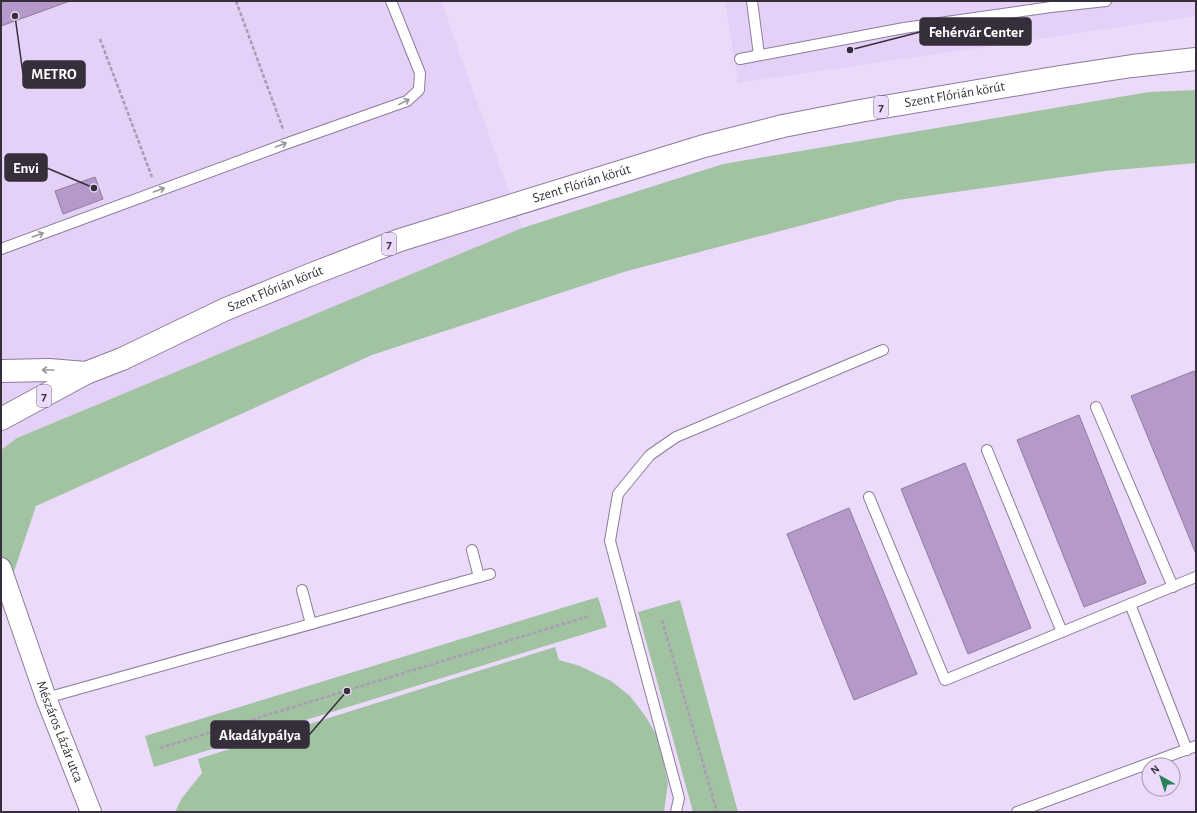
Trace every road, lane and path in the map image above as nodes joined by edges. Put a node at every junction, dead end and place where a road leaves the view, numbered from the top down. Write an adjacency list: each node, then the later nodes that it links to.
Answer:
1 (236, 1): 9 (path)
2 (391, 1): 9 (lane, one-way to 2)
3 (752, 1): 6 (lane)
4 (1106, 1): 6 (lane)
5 (100, 39): 10 (path)
6 (759, 55): 7 (lane)
7 (740, 59)
8 (1196, 59): 14 (main road, Szent Flórián körút / 7)
9 (288, 143): 10 (lane, one-way to 9)
10 (157, 191): 11 (lane, one-way to 10)
11 (1, 249)
12 (883, 350): 35 (lane)
13 (1, 371): 14 (main road, one-way to 13)
14 (86, 373): 16 (main road, Szent Flórián körút / 7)
15 (1096, 407): 24 (lane)
16 (1, 419)
17 (987, 450): 30 (lane)
18 (869, 498): 30 (lane)
19 (472, 550): 22 (lane)
20 (1, 568): 31 (street, Mészáros Lázár utca)
21 (490, 574): 22 (lane)
22 (479, 577): 29 (lane)
23 (1196, 577): 24 (lane)
24 (1173, 587): 26 (lane)
25 (302, 590): 29 (lane)
26 (1130, 604): 30 (lane); 33 (lane)
27 (589, 616): 32 (path)
28 (662, 620): 36 (path)
29 (311, 624): 31 (lane)
30 (1062, 632)
31 (46, 698): 34 (street, Mészáros Lázár utca)
32 (160, 748)
33 (1192, 748): 37 (lane)
34 (91, 812)
35 (676, 812)
36 (717, 812)
37 (1017, 812)

